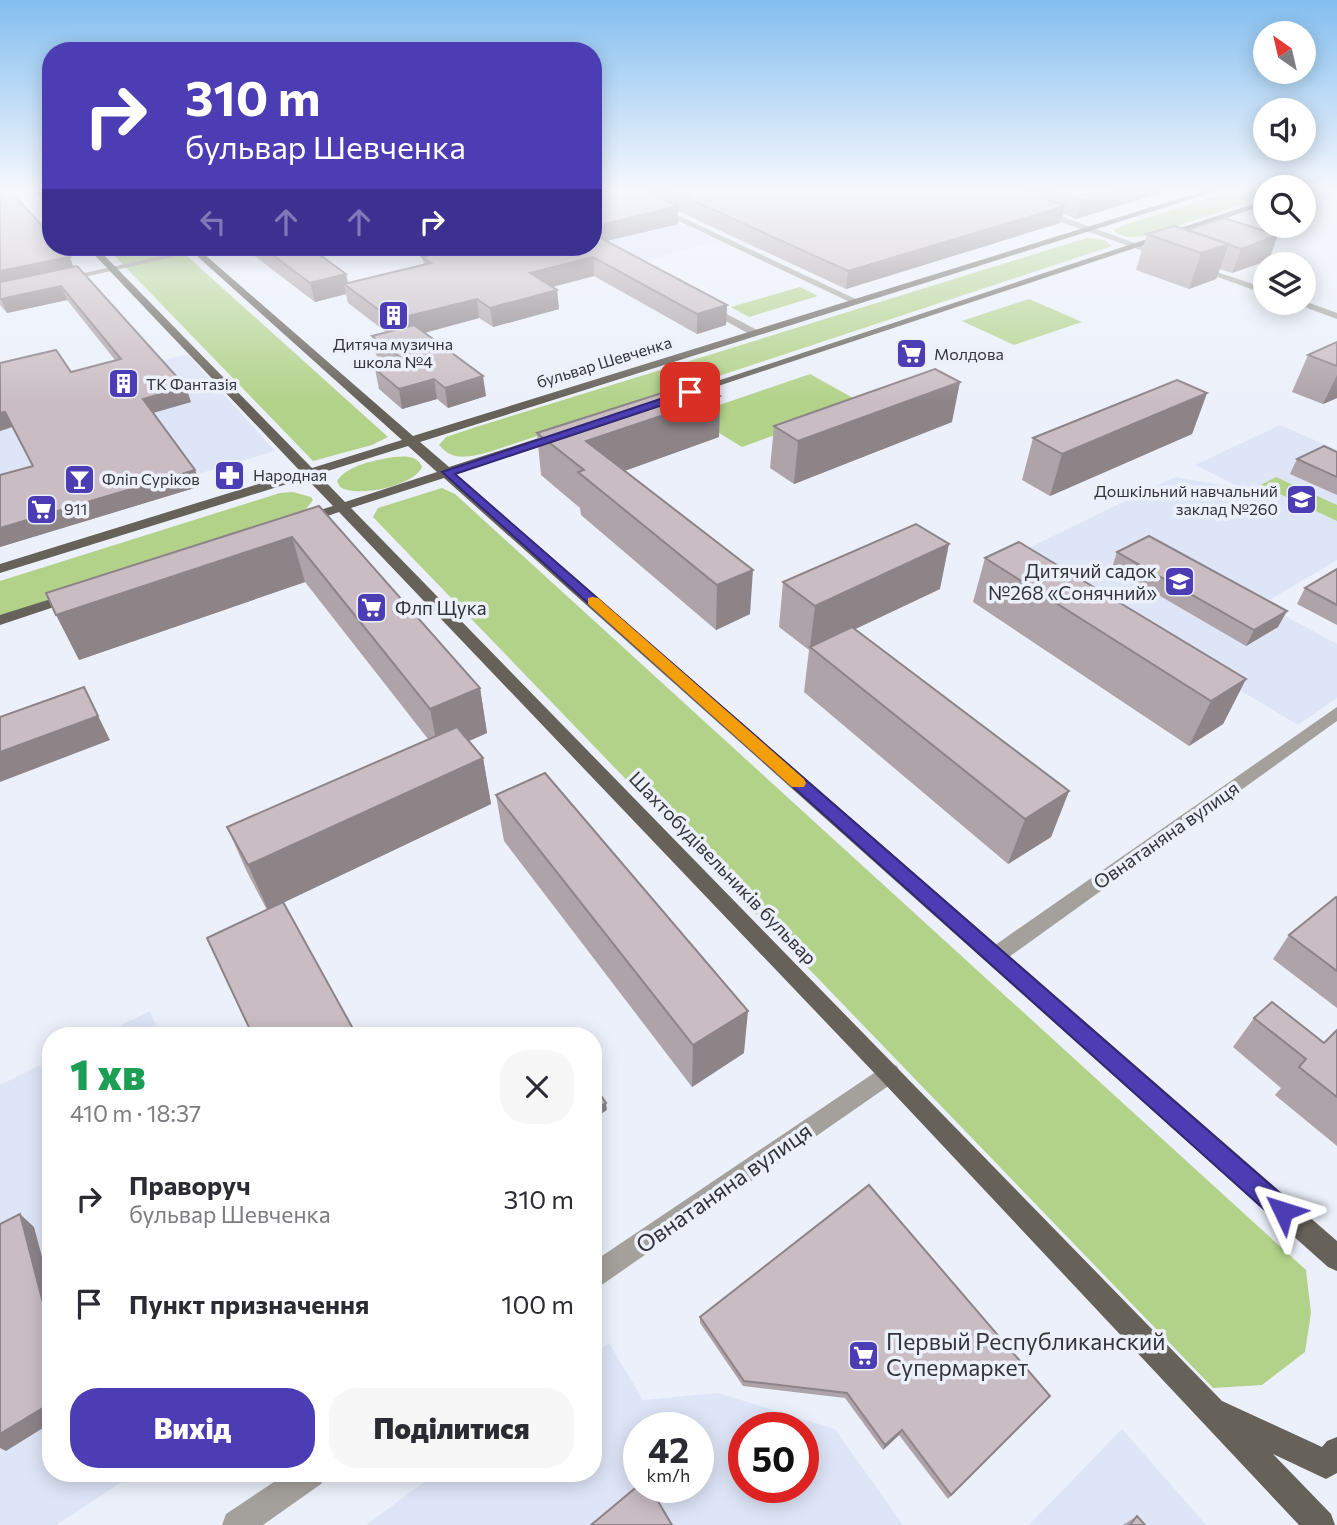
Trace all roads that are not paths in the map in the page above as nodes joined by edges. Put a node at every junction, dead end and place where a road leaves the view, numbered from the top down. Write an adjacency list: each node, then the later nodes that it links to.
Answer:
1 (103, 260): 8 (main road, Шахтобудівельників бульвар)
2 (147, 260): 8 (street)
3 (206, 260): 18 (main road)
4 (767, 260): 12 (street)
5 (991, 260): 12 (main road, бульвар Шевченка)
6 (1089, 260): 16 (main road)
7 (1182, 262): 10 (street)
8 (111, 269): 9 (street); 19 (main road, Шахтобудівельників бульвар)
9 (56, 281)
10 (1253, 287)
11 (696, 301): 15 (street)
12 (857, 302): 15 (main road, бульвар Шевченка)
13 (1316, 309): 14 (street)
14 (1337, 316)
15 (755, 333): 18 (main road, бульвар Шевченка)
16 (677, 397)
17 (575, 430): 20 (main road)
18 (410, 441): 19 (main road, бульвар Шевченка); 20 (main road)
19 (309, 473): 21 (main road, Шахтобудівельників бульвар); 23 (main road, бульвар Шевченка)
20 (448, 473): 21 (main road); 27 (main road)
21 (343, 507): 22 (main road); 28 (main road, Шахтобудівельників бульвар)
22 (285, 526)
23 (0, 569)
24 (91, 590): 25 (main road)
25 (0, 621)
26 (1337, 713): 27 (street, Овнатаняна вулиця)
27 (995, 956): 29 (main road)
28 (889, 1073): 30 (street, Овнатаняна вулиця); 31 (main road, Шахтобудівельників бульвар)
29 (1337, 1258)
30 (602, 1272)
31 (1211, 1410): 32 (main road); 35 (main road, Шахтобудівельників бульвар)
32 (1337, 1451)
33 (299, 1482): 34 (street)
34 (237, 1525)
35 (1320, 1525)

